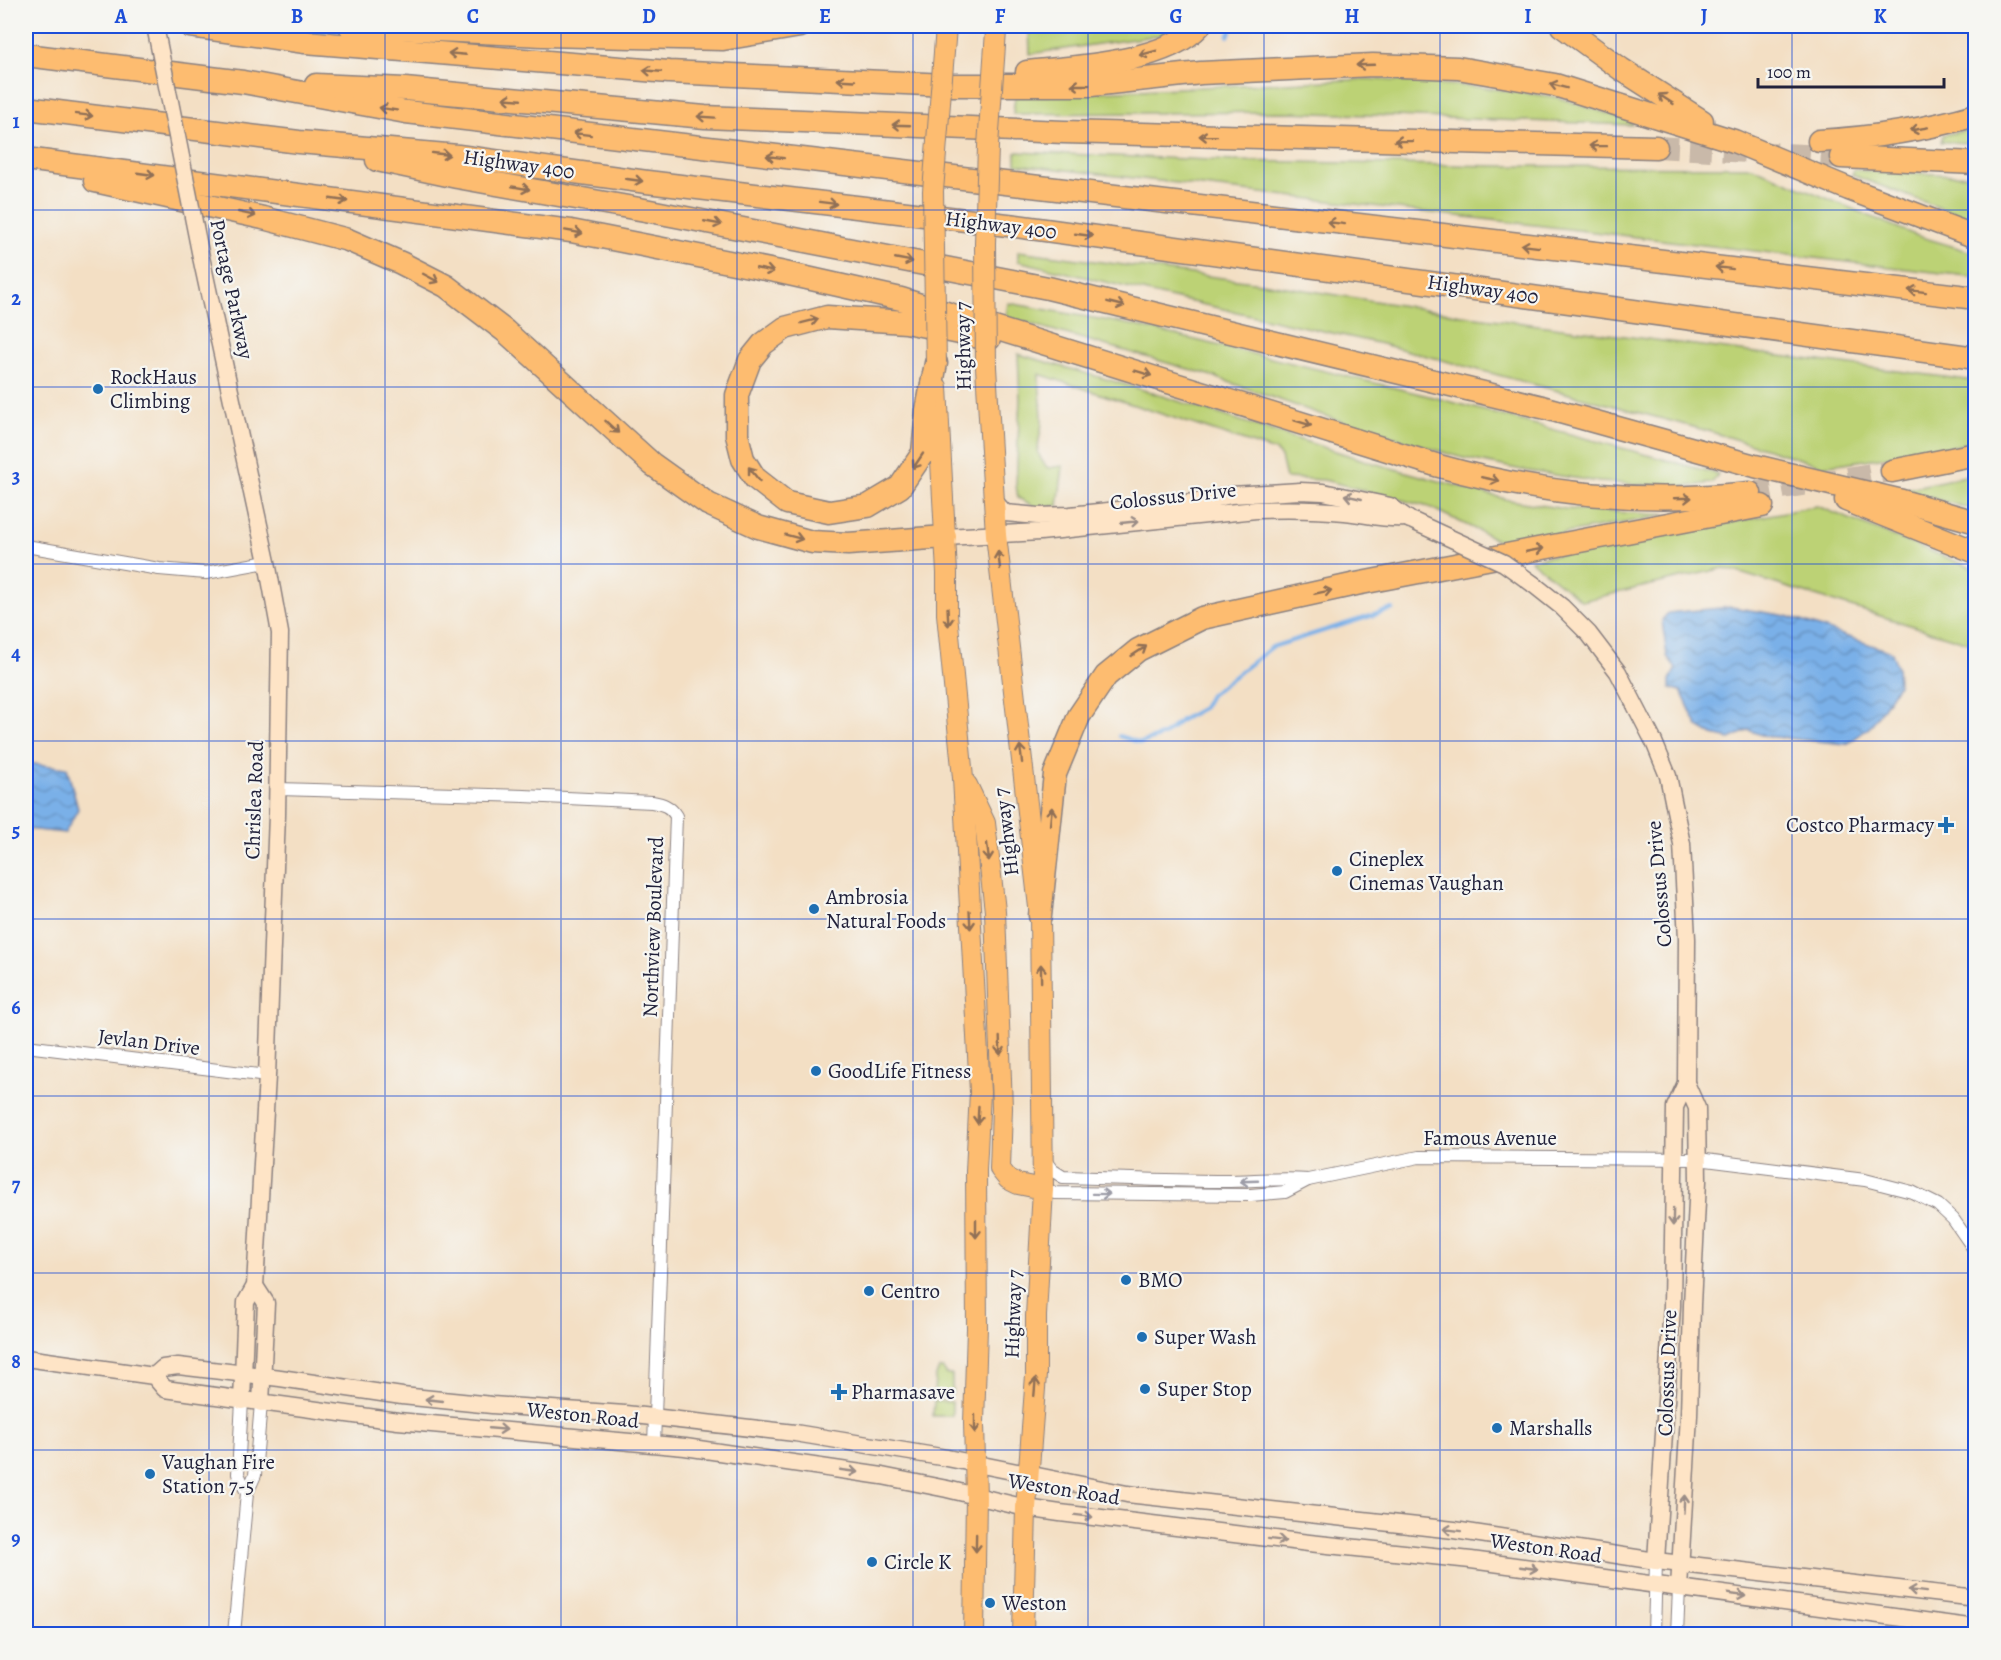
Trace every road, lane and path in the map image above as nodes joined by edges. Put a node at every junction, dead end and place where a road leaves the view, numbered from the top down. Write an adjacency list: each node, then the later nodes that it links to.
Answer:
1 (155, 26): 37 (main road, Portage Parkway, bridge)
2 (190, 26): 11 (highway, one-way to 2)
3 (350, 26): 4 (highway)
4 (800, 26)
5 (946, 26): 26 (main road, Highway 7, bridge)
6 (1199, 26): 11 (highway, one-way to 11)
7 (1562, 26): 14 (highway, one-way to 7)
8 (997, 27): 30 (main road, Highway 7, bridge)
9 (26, 55): 10 (highway, Highway 400)
10 (243, 82): 17 (highway, one-way to 10); 23 (highway, Highway 400, one-way to 10)
11 (947, 85): 14 (highway, one-way to 11)
12 (26, 108): 16 (highway, Highway 400, one-way to 16)
13 (1976, 115): 15 (highway, one-way to 15)
14 (1734, 141): 22 (highway)
15 (1819, 141)
16 (299, 142): 25 (highway, Highway 400, one-way to 25); 28 (highway, one-way to 28)
17 (1656, 147)
18 (1841, 157): 20 (highway)
19 (26, 159): 24 (highway, one-way to 24)
20 (1976, 163)
21 (26, 167): 34 (highway, one-way to 34)
22 (1976, 237)
23 (1976, 298)
24 (1047, 343): 26 (highway, one-way to 24); 40 (highway)
25 (1976, 358)
26 (936, 363): 34 (main road, Highway 7)
27 (1976, 454): 29 (highway)
28 (1755, 466): 31 (highway); 36 (highway)
29 (1892, 471)
30 (994, 501): 32 (main road, Colossus Drive); 33 (main road, Highway 7)
31 (1976, 522)
32 (1039, 524): 33 (main road, Colossus Drive); 43 (main road, Colossus Drive, bridge)
33 (996, 535): 34 (main road, Colossus Drive); 40 (main road, Highway 7, one-way to 33)
34 (945, 537): 38 (main road, Highway 7, one-way to 38)
35 (26, 546): 37 (street)
36 (1976, 552)
37 (267, 562): 39 (main road, Chrislea Road)
38 (963, 778): 48 (main road, one-way to 48); 61 (main road, Highway 7, one-way to 61)
39 (278, 789): 42 (main road, Chrislea Road); 59 (street, Northview Boulevard)
40 (1040, 916): 44 (main road, Highway 7, one-way to 40)
41 (26, 1046): 42 (street, Jevlan Drive)
42 (267, 1076): 50 (main road, Chrislea Road)
43 (1686, 1083): 45 (main road, Colossus Drive); 46 (main road, Colossus Drive)
44 (1042, 1158): 47 (street, Famous Avenue, one-way to 44); 48 (main road, Highway 7)
45 (1675, 1158): 46 (street); 47 (street, Famous Avenue); 52 (main road, Colossus Drive, one-way to 52)
46 (1698, 1159): 49 (street); 51 (main road, Colossus Drive)
47 (1308, 1180): 48 (street, Famous Avenue, one-way to 47)
48 (1043, 1190): 62 (main road, Highway 7, one-way to 48)
49 (1976, 1252)
50 (255, 1286): 54 (main road, Chrislea Road); 56 (main road, Chrislea Road)
51 (1692, 1305): 52 (main road); 67 (main road, Colossus Drive, one-way to 51)
52 (1672, 1306): 66 (main road, Colossus Drive)
53 (26, 1358): 55 (main road, Weston Road)
54 (243, 1373): 55 (main road, Weston Road); 56 (main road, Weston Road); 57 (main road, Chrislea Road)
55 (154, 1376): 57 (main road, Weston Road)
56 (261, 1376): 58 (main road, Chrislea Road); 59 (main road, Weston Road, one-way to 56)
57 (242, 1401): 58 (main road, Weston Road); 63 (street)
58 (261, 1403): 60 (main road, Weston Road, one-way to 60); 63 (street)
59 (655, 1418): 60 (street, Northview Boulevard); 61 (main road, Weston Road)
60 (654, 1444): 64 (main road, Weston Road, one-way to 64)
61 (975, 1463): 62 (main road, Weston Road); 64 (main road, Highway 7)
62 (1029, 1474): 65 (main road, Highway 7); 66 (main road, Weston Road, one-way to 62)
63 (247, 1493): 72 (street)
64 (976, 1497): 65 (main road, Weston Road); 73 (main road, Highway 7, one-way to 73)
65 (1026, 1508): 68 (main road, Weston Road, one-way to 68); 74 (main road, Highway 7)
66 (1656, 1561): 67 (main road, Weston Road); 68 (street)
67 (1681, 1562): 69 (main road, Colossus Drive); 70 (main road, Weston Road, one-way to 67)
68 (1655, 1586): 69 (main road, Weston Road); 75 (street)
69 (1678, 1588): 71 (main road, Weston Road, one-way to 71); 76 (street)
70 (1976, 1598)
71 (1976, 1628)
72 (234, 1635)
73 (974, 1635)
74 (1023, 1635)
75 (1654, 1635)
76 (1677, 1635)

